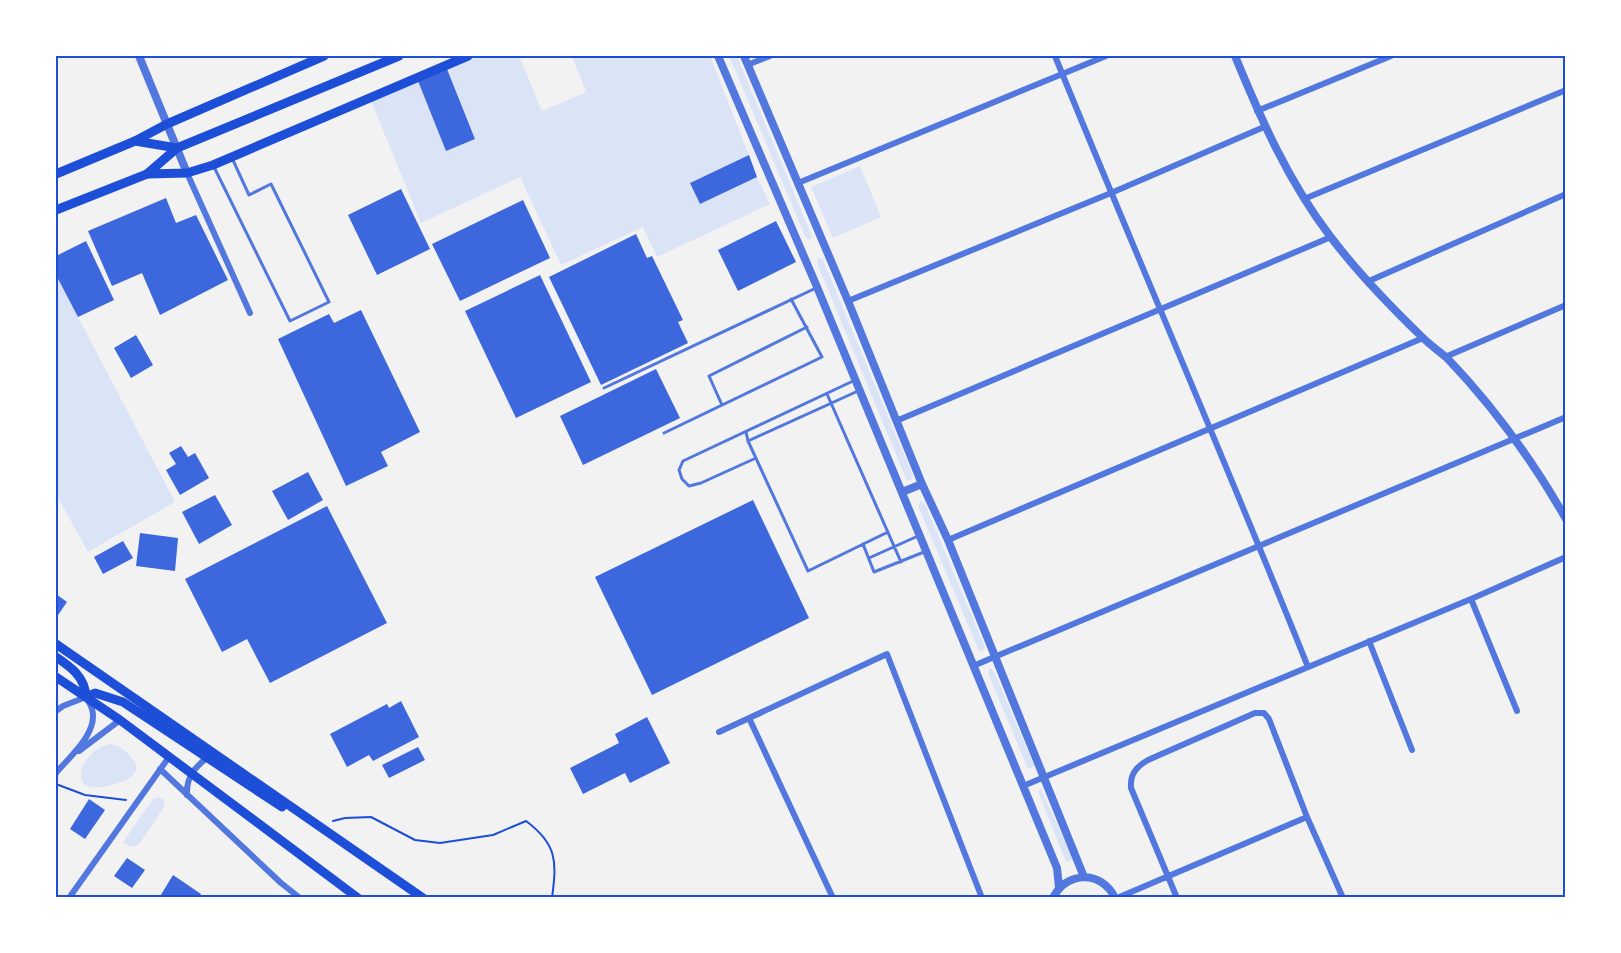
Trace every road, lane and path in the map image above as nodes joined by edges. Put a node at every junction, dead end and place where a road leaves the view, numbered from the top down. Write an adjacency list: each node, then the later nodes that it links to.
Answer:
1 (139, 56): 16 (street)
2 (324, 56): 16 (main road)
3 (399, 56): 19 (main road)
4 (468, 56): 20 (main road)
5 (718, 56): 32 (street)
6 (744, 56): 12 (street)
7 (770, 56): 12 (street)
8 (1055, 56): 13 (street)
9 (1106, 56): 13 (street)
10 (1235, 56): 15 (street)
11 (1391, 56): 15 (street)
12 (747, 65): 25 (street)
13 (1063, 74): 25 (street); 26 (street)
14 (1566, 90): 28 (street)
15 (1257, 111): 17 (street)
16 (167, 124): 18 (main road); 19 (street)
17 (1264, 127): 26 (street); 28 (street)
18 (135, 141): 19 (main road); 23 (main road)
19 (177, 148): 22 (street); 24 (main road)
20 (231, 157): 21 (main road); 21 (lane)
21 (213, 165): 22 (main road)
22 (187, 173): 24 (main road); 37 (street)
23 (56, 174)
24 (147, 174): 29 (main road)
25 (798, 183): 34 (street)
26 (1111, 193): 34 (street); 36 (street)
27 (1566, 194): 31 (street)
28 (1304, 199): 30 (street)
29 (56, 210)
30 (1330, 237): 31 (street); 36 (street)
31 (1369, 281): 39 (street)
32 (817, 287): 33 (lane); 41 (street)
33 (791, 299): 38 (lane); 42 (lane)
34 (848, 301): 51 (street)
35 (1566, 305): 40 (street)
36 (1160, 309): 51 (street); 52 (street)
37 (250, 313)
38 (807, 327): 46 (lane); 46 (lane)
39 (1423, 338): 40 (street); 52 (street)
40 (1446, 357): 56 (street)
41 (855, 380): 43 (street); 44 (lane)
42 (604, 388)
43 (860, 390): 45 (lane); 60 (street)
44 (826, 393): 45 (lane); 47 (lane)
45 (831, 404): 48 (lane); 62 (lane)
46 (722, 405): 55 (lane)
47 (799, 406): 48 (lane); 50 (lane)
48 (803, 415): 53 (lane)
49 (1566, 417): 56 (street)
50 (771, 419): 53 (lane); 54 (lane)
51 (896, 421): 59 (street)
52 (1211, 428): 64 (street); 66 (street)
53 (775, 429): 57 (lane)
54 (746, 432): 57 (lane); 58 (lane)
55 (664, 433)
56 (1514, 439): 61 (street); 66 (street)
57 (748, 441): 58 (lane)
58 (756, 458): 65 (lane)
59 (922, 484): 60 (street); 64 (street)
60 (902, 492): 63 (street)
61 (1566, 519)
62 (888, 532): 65 (lane); 67 (lane)
63 (919, 536): 67 (lane); 68 (street)
64 (948, 540): 76 (street)
65 (863, 544): 70 (lane)
66 (1260, 546): 76 (street); 78 (street)
67 (894, 547): 70 (lane); 71 (lane)
68 (926, 551): 71 (lane); 77 (street)
69 (1566, 557): 72 (street)
70 (869, 558): 71 (lane)
71 (901, 562)
72 (1471, 599): 73 (street); 82 (street)
73 (1369, 641): 78 (street); 86 (street)
74 (56, 644): 99 (main road)
75 (56, 657): 80 (main road)
76 (994, 657): 77 (street); 93 (street)
77 (973, 666): 95 (street)
78 (1308, 667): 93 (street)
79 (56, 677): 80 (main road)
80 (86, 697): 81 (street); 84 (main road); 88 (main road); 89 (street)
81 (56, 711)
82 (1517, 711)
83 (749, 718): 85 (street); 109 (street); 110 (street)
84 (120, 720): 87 (main road); 89 (street)
85 (718, 732)
86 (1412, 750)
87 (169, 757): 90 (street); 92 (main road)
88 (208, 757): 92 (street); 100 (main road)
89 (67, 760): 91 (street)
90 (160, 769): 96 (street); 97 (street)
91 (56, 773)
92 (191, 774): 96 (street); 106 (main road)
93 (1043, 779): 95 (street); 102 (street)
94 (56, 784): 97 (path)
95 (1023, 786): 103 (street)
96 (187, 795): 105 (street)
97 (138, 801): 104 (street)
98 (1307, 817): 101 (street); 101 (street); 114 (street)
99 (318, 825): 100 (main road); 108 (path)
100 (359, 852): 107 (main road)
101 (1168, 876): 112 (street); 113 (street)
102 (1084, 877): 103 (street); 112 (street)
103 (1059, 887): 111 (street)
104 (69, 897)
105 (300, 897)
106 (358, 897)
107 (423, 897)
108 (552, 897)
109 (833, 897)
110 (982, 897)
111 (1053, 897)
112 (1116, 897)
113 (1177, 897)
114 (1343, 897)

